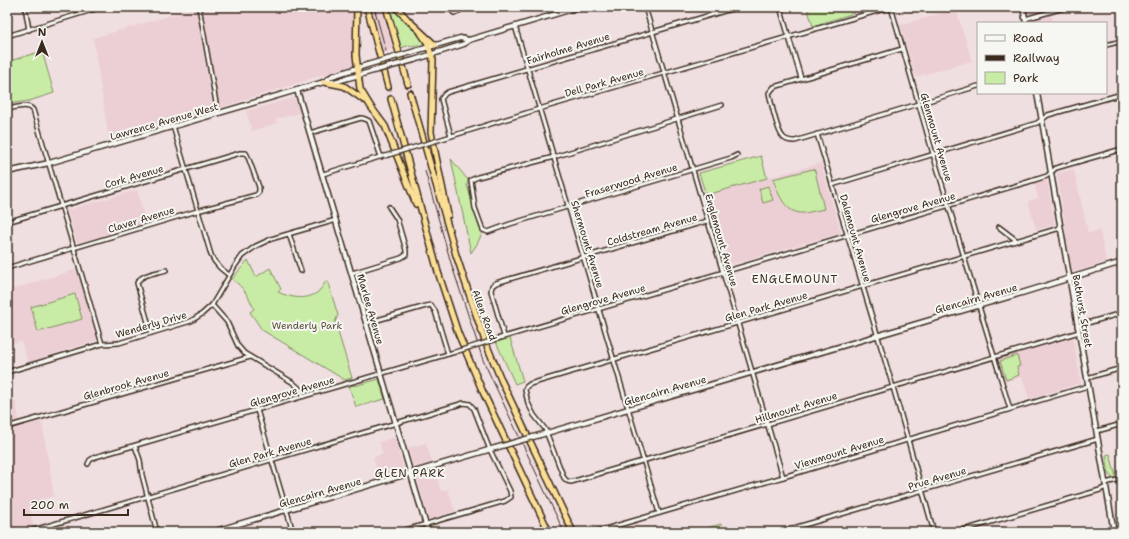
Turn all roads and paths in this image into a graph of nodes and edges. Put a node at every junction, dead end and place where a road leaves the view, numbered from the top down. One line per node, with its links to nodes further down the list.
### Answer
1 (25, 7): 20 (street)
2 (102, 7): 17 (street)
3 (199, 7): 51 (street)
4 (357, 7): 32 (highway)
5 (367, 7): 40 (highway)
6 (386, 7): 38 (highway)
7 (396, 7): 22 (highway)
8 (449, 7): 9 (street)
9 (463, 7)
10 (579, 7): 19 (street, Lawrence Avenue West)
11 (645, 7): 21 (street, Englemount Avenue)
12 (738, 7): 21 (street, Fairholme Avenue)
13 (780, 7): 24 (street)
14 (891, 7): 24 (street, Dell Park Avenue); 30 (street, Glenmount Avenue)
15 (1023, 7): 18 (street)
16 (1067, 7): 18 (street)
17 (95, 8): 20 (street)
18 (1026, 21)
19 (515, 26): 25 (street, Lawrence Avenue West); 33 (street, Shermount Avenue)
20 (28, 30): 23 (street)
21 (651, 32): 33 (street, Fairholme Avenue); 34 (street, Englemount Avenue)
22 (421, 33): 27 (highway); 29 (highway)
23 (7, 36)
24 (788, 37): 34 (street, Dell Park Avenue); 36 (street)
25 (469, 40): 27 (street, Lawrence Avenue West); 31 (street, Lawrence Avenue West)
26 (1122, 41): 28 (street)
27 (435, 45): 29 (street, Lawrence Avenue West)
28 (1107, 45)
29 (428, 47): 31 (highway); 32 (street, Lawrence Avenue West, bridge)
30 (902, 48): 36 (street); 46 (street, Glenmount Avenue)
31 (431, 55): 35 (street, Lawrence Avenue West, bridge); 86 (highway)
32 (358, 68): 35 (highway); 37 (street, Lawrence Avenue West)
33 (527, 69): 50 (street, Shermount Avenue); 57 (street, Fairholme Avenue)
34 (665, 73): 50 (street, Dell Park Avenue); 52 (street, Englemount Avenue)
35 (359, 76): 37 (street, Lawrence Avenue West); 48 (highway)
36 (800, 78): 56 (street)
37 (324, 82): 41 (street, Lawrence Avenue West); 48 (highway)
38 (408, 84)
39 (977, 86): 46 (street)
40 (388, 87)
41 (297, 90): 51 (street, Lawrence Avenue West); 55 (street, Marlee Avenue)
42 (410, 93): 86 (highway, Allen Road)
43 (1037, 94): 53 (street, Bathurst Street)
44 (1122, 94): 53 (street)
45 (391, 99): 79 (highway)
46 (919, 104): 56 (street); 59 (street, Glenmount Avenue)
47 (722, 105): 52 (street)
48 (371, 107): 79 (highway)
49 (7, 109): 63 (street)
50 (539, 109): 57 (street, Dell Park Avenue); 62 (street, Shermount Avenue)
51 (218, 114): 54 (street, Lawrence Avenue West)
52 (678, 119): 62 (street); 64 (street, Englemount Avenue)
53 (1042, 120): 59 (street); 68 (street, Bathurst Street)
54 (173, 126): 63 (street, Lawrence Avenue West); 65 (street)
55 (310, 133): 61 (street); 69 (street, Marlee Avenue)
56 (817, 134): 70 (street, Dalemount Avenue)
57 (450, 136): 61 (street, Dell Park Avenue, bridge)
58 (1122, 149): 68 (street, Glengrove Avenue)
59 (933, 154): 70 (street); 71 (street, Glenmount Avenue)
60 (737, 155): 64 (street, Fraserwood Avenue)
61 (381, 157): 69 (street, Dell Park Avenue)
62 (554, 157): 73 (street, Shermount Avenue); 73 (street, Fraserwood Avenue)
63 (49, 163): 67 (street, Lawrence Avenue West); 72 (street)
64 (693, 169): 73 (street, Fraserwood Avenue); 77 (street, Englemount Avenue)
65 (186, 170): 66 (street, Cork Avenue); 72 (street, Cork Avenue); 75 (street)
66 (254, 171): 75 (street, Claver Avenue)
67 (7, 172)
68 (1050, 172): 71 (street, Glengrove Avenue); 81 (street, Bathurst Street)
69 (323, 174): 76 (street, Marlee Avenue)
70 (832, 185): 83 (street, Dalemount Avenue)
71 (948, 205): 83 (street, Glengrove Avenue); 87 (street, Glenmount Avenue)
72 (61, 206): 78 (street, Cork Avenue); 85 (street)
73 (569, 206): 88 (street, Shermount Avenue)
74 (389, 207): 94 (street)
75 (197, 211): 85 (street, Claver Avenue); 95 (street)
76 (336, 220): 82 (street, Wenderly Drive); 94 (street, Marlee Avenue)
77 (708, 221): 88 (street, Coldstream Avenue); 93 (street, Englemount Avenue)
78 (7, 222)
79 (425, 225): 153 (highway)
80 (999, 227): 84 (street)
81 (1060, 228): 84 (street, Glen Park Avenue); 96 (street, Bathurst Street)
82 (289, 234): 92 (street); 95 (street, Wenderly Drive)
83 (847, 235): 93 (street, Glengrove Avenue); 97 (street, Dalemount Avenue)
84 (1016, 240): 87 (street, Glen Park Avenue)
85 (73, 248): 90 (street, Claver Avenue); 109 (street)
86 (456, 255): 154 (highway, Allen Road)
87 (964, 256): 97 (street, Glen Park Avenue); 99 (street, Glenmount Avenue)
88 (584, 257): 100 (street, Shermount Avenue); 107 (street, Coldstream Avenue)
89 (1122, 262): 96 (street, Glencairn Avenue)
90 (7, 268)
91 (166, 270): 106 (street)
92 (301, 271)
93 (723, 272): 100 (street, Glengrove Avenue); 102 (street, Englemount Avenue)
94 (352, 273): 103 (street, Marlee Avenue)
95 (229, 275): 98 (street, Wenderly Drive)
96 (1069, 279): 99 (street, Glencairn Avenue); 104 (street, Bathurst Street)
97 (862, 286): 102 (street, Glen Park Avenue); 108 (street, Dalemount Avenue)
98 (212, 304): 106 (street, Wenderly Drive); 111 (street)
99 (979, 306): 108 (street, Glencairn Avenue); 112 (street, Glenmount Avenue)
100 (599, 309): 107 (street, Glengrove Avenue); 113 (street, Shermount Avenue)
101 (1122, 313): 104 (street)
102 (738, 322): 113 (street, Glen Park Avenue); 116 (street, Englemount Avenue)
103 (367, 323): 110 (street); 117 (street, Marlee Avenue)
104 (1078, 326): 105 (street, Bathurst Street)
105 (1079, 332): 112 (street, Hillmount Avenue); 118 (street, Bathurst Street)
106 (151, 334): 109 (street, Wenderly Drive)
107 (504, 336): 110 (street, Glengrove Avenue, bridge)
108 (877, 336): 116 (street, Glencairn Avenue); 120 (street, Dalemount Avenue)
109 (102, 344): 115 (street, Wenderly Drive)
110 (448, 354): 117 (street, Glengrove Avenue)
111 (250, 357): 121 (street); 128 (street, Glenbrook Avenue)
112 (994, 357): 120 (street, Hillmount Avenue); 124 (street, Glenmount Avenue)
113 (614, 359): 122 (street, Shermount Avenue); 130 (street, Glen Park Avenue)
114 (1122, 368): 118 (street)
115 (7, 372)
116 (752, 372): 122 (street, Glencairn Avenue); 126 (street, Englemount Avenue)
117 (382, 373): 121 (street, Glengrove Avenue); 125 (street, Marlee Avenue)
118 (1087, 378): 119 (street, Bathurst Street)
119 (1088, 386): 124 (street, Viewmount Avenue); 129 (street, Bathurst Street)
120 (893, 387): 126 (street, Hillmount Avenue); 132 (street, Dalemount Avenue)
121 (304, 396): 123 (street, Glengrove Avenue)
122 (629, 409): 130 (street, Glencairn Avenue); 136 (street, Shermount Avenue)
123 (257, 410): 133 (street, Glengrove Avenue); 135 (street)
124 (1010, 410): 132 (street, Viewmount Avenue)
125 (396, 424): 134 (street, Glen Park Avenue); 135 (street, Glen Park Avenue); 138 (street, Marlee Avenue)
126 (768, 424): 136 (street, Hillmount Avenue); 139 (street, Englemount Avenue)
127 (1122, 424): 129 (street)
128 (7, 427)
129 (1096, 431): 131 (street, Bathurst Street)
130 (546, 433): 134 (street, Glencairn Avenue, bridge); 136 (street, Hillmount Avenue)
131 (1098, 439): 141 (street, Bathurst Street); 142 (street, Prue Avenue)
132 (908, 440): 139 (street, Viewmount Avenue); 142 (street, Dalemount Avenue)
133 (135, 446): 137 (street, Glengrove Avenue); 143 (street)
134 (490, 450): 138 (street, Glencairn Avenue); 146 (street)
135 (272, 460): 143 (street, Glen Park Avenue); 144 (street)
136 (644, 461): 145 (street, Shermount Avenue)
137 (88, 464)
138 (410, 473): 144 (street, Glencairn Avenue); 146 (street, Marlee Avenue)
139 (783, 477): 145 (street, Viewmount Avenue)
140 (1122, 478): 141 (street)
141 (1105, 485): 158 (street); 159 (street, Bathurst Street)
142 (922, 490): 156 (street, Prue Avenue); 157 (street, Dalemount Avenue)
143 (148, 497): 147 (street, Glen Park Avenue); 148 (street)
144 (286, 510): 149 (street, Glencairn Avenue); 150 (street)
145 (659, 513): 155 (street, Viewmount Avenue)
146 (426, 524): 151 (street); 152 (street, Marlee Avenue)
147 (27, 532)
148 (157, 532)
149 (212, 532)
150 (293, 532)
151 (398, 532)
152 (428, 532)
153 (550, 532)
154 (573, 532)
155 (595, 532)
156 (780, 532)
157 (934, 532)
158 (957, 532)
159 (1114, 532)

